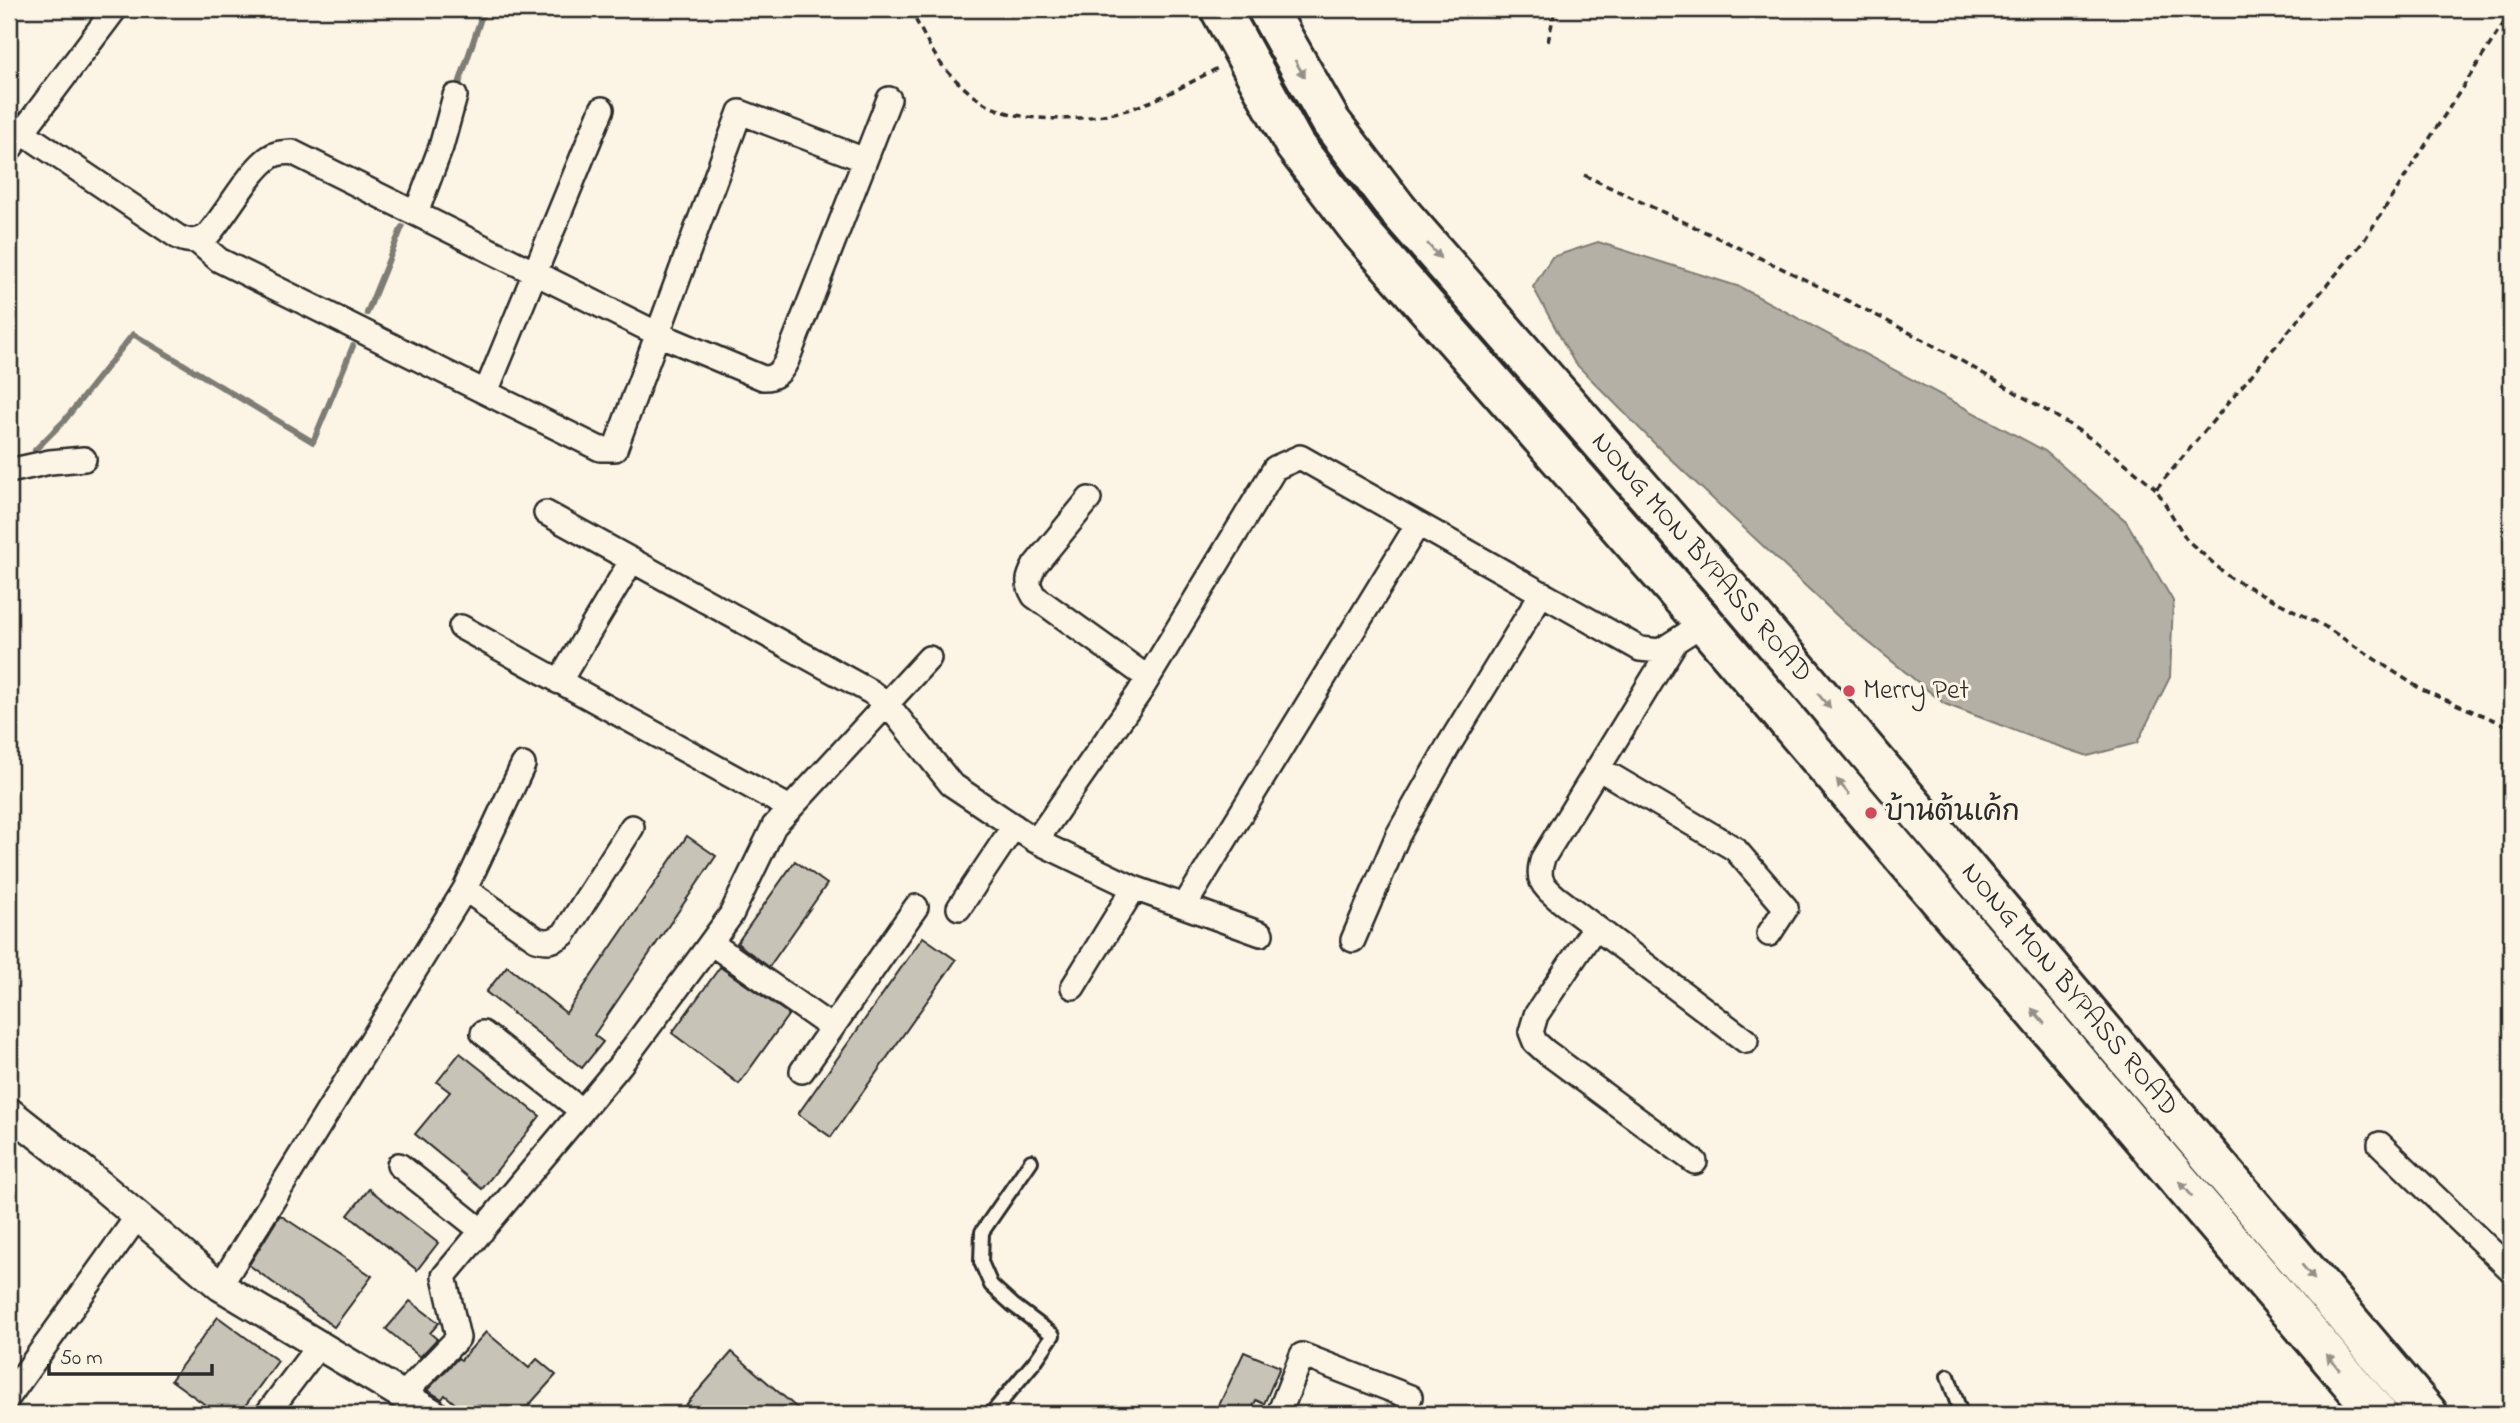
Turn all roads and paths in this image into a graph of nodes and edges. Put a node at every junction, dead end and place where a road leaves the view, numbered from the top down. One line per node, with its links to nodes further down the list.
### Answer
1 (115, 9): 12 (street)
2 (909, 9): 8 (path)
3 (1220, 9): 8 (highway, NONG MON BYPASS ROAD)
4 (1267, 9): 77 (highway, NONG MON BYPASS ROAD, one-way to 77)
5 (1555, 9): 7 (path)
6 (2511, 12): 22 (path)
7 (1548, 42)
8 (1244, 55): 29 (highway, NONG MON BYPASS ROAD)
9 (455, 96): 15 (street)
10 (889, 99): 13 (street)
11 (602, 109): 17 (street)
12 (13, 135): 16 (street)
13 (866, 160): 18 (street); 18 (street)
14 (1584, 175): 22 (path)
15 (416, 213): 16 (street); 17 (street)
16 (197, 241): 19 (street)
17 (535, 272): 18 (street); 19 (street)
18 (658, 334): 19 (street)
19 (486, 392)
20 (83, 459): 21 (street)
21 (9, 471)
22 (2156, 489): 34 (path)
23 (1089, 499): 31 (street)
24 (546, 513): 26 (street)
25 (1418, 524): 27 (street); 31 (street); 43 (street)
26 (632, 560): 32 (street); 33 (street)
27 (1542, 593): 29 (street); 49 (street)
28 (461, 627): 32 (street)
29 (1690, 632): 36 (street); 76 (highway, NONG MON BYPASS ROAD, one-way to 29)
30 (929, 658): 33 (street)
31 (1148, 678): 40 (street)
32 (559, 682): 37 (street)
33 (888, 705): 37 (street); 39 (street)
34 (2511, 727)
35 (523, 765): 42 (street)
36 (1598, 768): 46 (street); 48 (street)
37 (790, 808): 50 (street)
38 (632, 827): 42 (street)
39 (1014, 827): 40 (street); 45 (street)
40 (1036, 841): 41 (street)
41 (1134, 888): 43 (street); 51 (street)
42 (465, 889): 65 (street)
43 (1185, 905): 47 (street)
44 (916, 907): 52 (street)
45 (959, 908)
46 (1595, 927): 54 (street); 60 (street)
47 (1261, 934)
48 (1769, 934)
49 (1353, 940)
50 (711, 943): 52 (street); 56 (street)
51 (1073, 987)
52 (831, 1027): 55 (street)
53 (483, 1033): 56 (street)
54 (1746, 1041)
55 (802, 1071)
56 (582, 1111): 63 (street)
57 (9, 1112): 62 (street)
58 (2380, 1144): 64 (street)
59 (1031, 1161): 73 (lane)
60 (1695, 1162)
61 (399, 1165): 63 (street)
62 (137, 1216): 65 (street); 69 (street)
63 (482, 1231): 68 (street)
64 (2511, 1270)
65 (220, 1286): 66 (street)
66 (319, 1345): 68 (street); 71 (street)
67 (1948, 1376): 75 (lane)
68 (403, 1395): 72 (street)
69 (9, 1396)
70 (1410, 1397): 74 (street)
71 (267, 1414)
72 (434, 1414)
73 (991, 1414)
74 (1279, 1414)
75 (1961, 1414)
76 (2378, 1414)
77 (2428, 1414)

